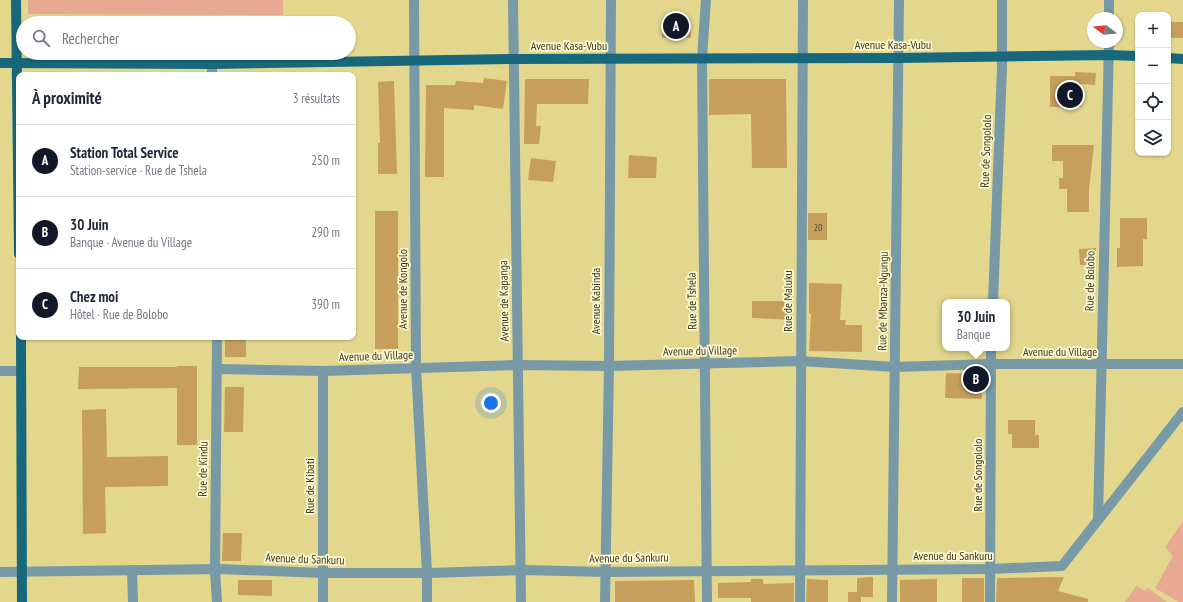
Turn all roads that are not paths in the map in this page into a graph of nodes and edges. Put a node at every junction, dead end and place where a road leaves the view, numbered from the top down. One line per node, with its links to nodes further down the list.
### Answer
1 (16, 0): 24 (main road)
2 (414, 0): 22 (street, Avenue de Kongolo)
3 (513, 0): 19 (street, Avenue de Kapanga)
4 (611, 0): 20 (street, Avenue Kabinda)
5 (706, 0): 15 (street, Rue de Tshela)
6 (803, 0): 16 (street, Rue de Maluku)
7 (899, 0): 17 (street, Rue de Mbanza-Ngungu)
8 (1002, 0): 14 (street, Rue de Songololo)
9 (1109, 0): 10 (street)
10 (1109, 12)
11 (1109, 48): 12 (street, Rue de Bolobo)
12 (1109, 55): 13 (main road, Avenue Kasa-Vubu); 14 (main road, Avenue Kasa-Vubu); 37 (street, Rue de Bolobo)
13 (1135, 56)
14 (1002, 57): 17 (main road, Avenue Kasa-Vubu); 28 (street, Rue de Songololo)
15 (702, 58): 16 (main road, Avenue Kasa-Vubu); 20 (main road, Avenue Kasa-Vubu); 33 (street, Rue de Tshela)
16 (802, 58): 17 (main road, Avenue Kasa-Vubu); 32 (street, Rue de Maluku)
17 (899, 58): 40 (street, Rue de Mbanza-Ngungu)
18 (1171, 58): 21 (main road)
19 (514, 59): 20 (main road, Avenue Kasa-Vubu); 22 (main road, Avenue Kasa-Vubu); 36 (street, Avenue de Kapanga)
20 (610, 59): 38 (street, Avenue Kabinda)
21 (1183, 59)
22 (414, 61): 25 (main road, Avenue Kasa-Vubu); 39 (street, Avenue de Kongolo)
23 (0, 63): 24 (main road, Avenue Kasa-Vubu)
24 (15, 63): 25 (main road, Avenue Kasa-Vubu); 27 (main road)
25 (212, 64): 26 (street)
26 (212, 72)
27 (16, 111)
28 (993, 299)
29 (21, 340): 43 (main road)
30 (217, 340): 41 (street, Rue de Kindu)
31 (991, 351): 34 (street, Rue de Songololo)
32 (800, 361): 33 (street, Avenue du Village); 40 (street, Avenue du Village); 53 (street, Rue de Maluku)
33 (706, 364): 38 (street, Avenue du Village); 52 (street, Rue de Tshela)
34 (991, 364): 37 (street, Avenue du Village); 40 (street, Avenue du Village); 49 (street, Rue de Songololo)
35 (1183, 364): 37 (street, Avenue du Village)
36 (517, 365): 38 (street, Avenue du Village); 39 (street, Avenue du Village); 51 (street, Avenue de Kapanga)
37 (1101, 365): 46 (street, Rue de Bolobo)
38 (609, 366): 56 (street, Avenue Kabinda)
39 (416, 367): 44 (street, Avenue du Village); 58 (street, Avenue de Kongolo)
40 (895, 367): 48 (street, Rue de Mbanza-Ngungu)
41 (218, 369): 44 (street, Avenue du Village); 47 (street, Rue de Kindu)
42 (0, 371): 43 (street)
43 (21, 371): 54 (main road)
44 (324, 371): 57 (street, Rue de Kibati)
45 (1183, 412): 46 (street, Avenue du Sankuru)
46 (1098, 520): 49 (street, Avenue du Sankuru)
47 (215, 569): 50 (street, Avenue du Sankuru); 57 (street, Avenue du Sankuru); 61 (street, Rue de Kindu)
48 (892, 569): 49 (street, Avenue du Sankuru); 53 (street, Avenue du Sankuru); 68 (street, Rue de Mbanza-Ngungu)
49 (991, 569): 69 (street, Rue de Songololo)
50 (132, 570): 54 (street, Avenue du Sankuru); 60 (street)
51 (522, 570): 56 (street, Avenue du Sankuru); 58 (street, Avenue du Sankuru); 64 (street, Avenue de Kapanga)
52 (706, 570): 53 (street, Avenue du Sankuru); 56 (street, Avenue du Sankuru); 66 (street, Rue de Tshela)
53 (800, 570): 67 (street, Rue de Maluku)
54 (22, 571): 55 (street, Avenue du Sankuru); 59 (main road)
55 (0, 572)
56 (606, 572): 65 (street, Avenue Kabinda)
57 (323, 573): 58 (street, Avenue du Sankuru); 62 (street, Rue de Kibati)
58 (427, 573): 63 (street, Avenue de Kongolo)
59 (22, 602)
60 (133, 602)
61 (217, 602)
62 (323, 602)
63 (427, 602)
64 (521, 602)
65 (605, 602)
66 (707, 602)
67 (800, 602)
68 (892, 602)
69 (990, 602)

